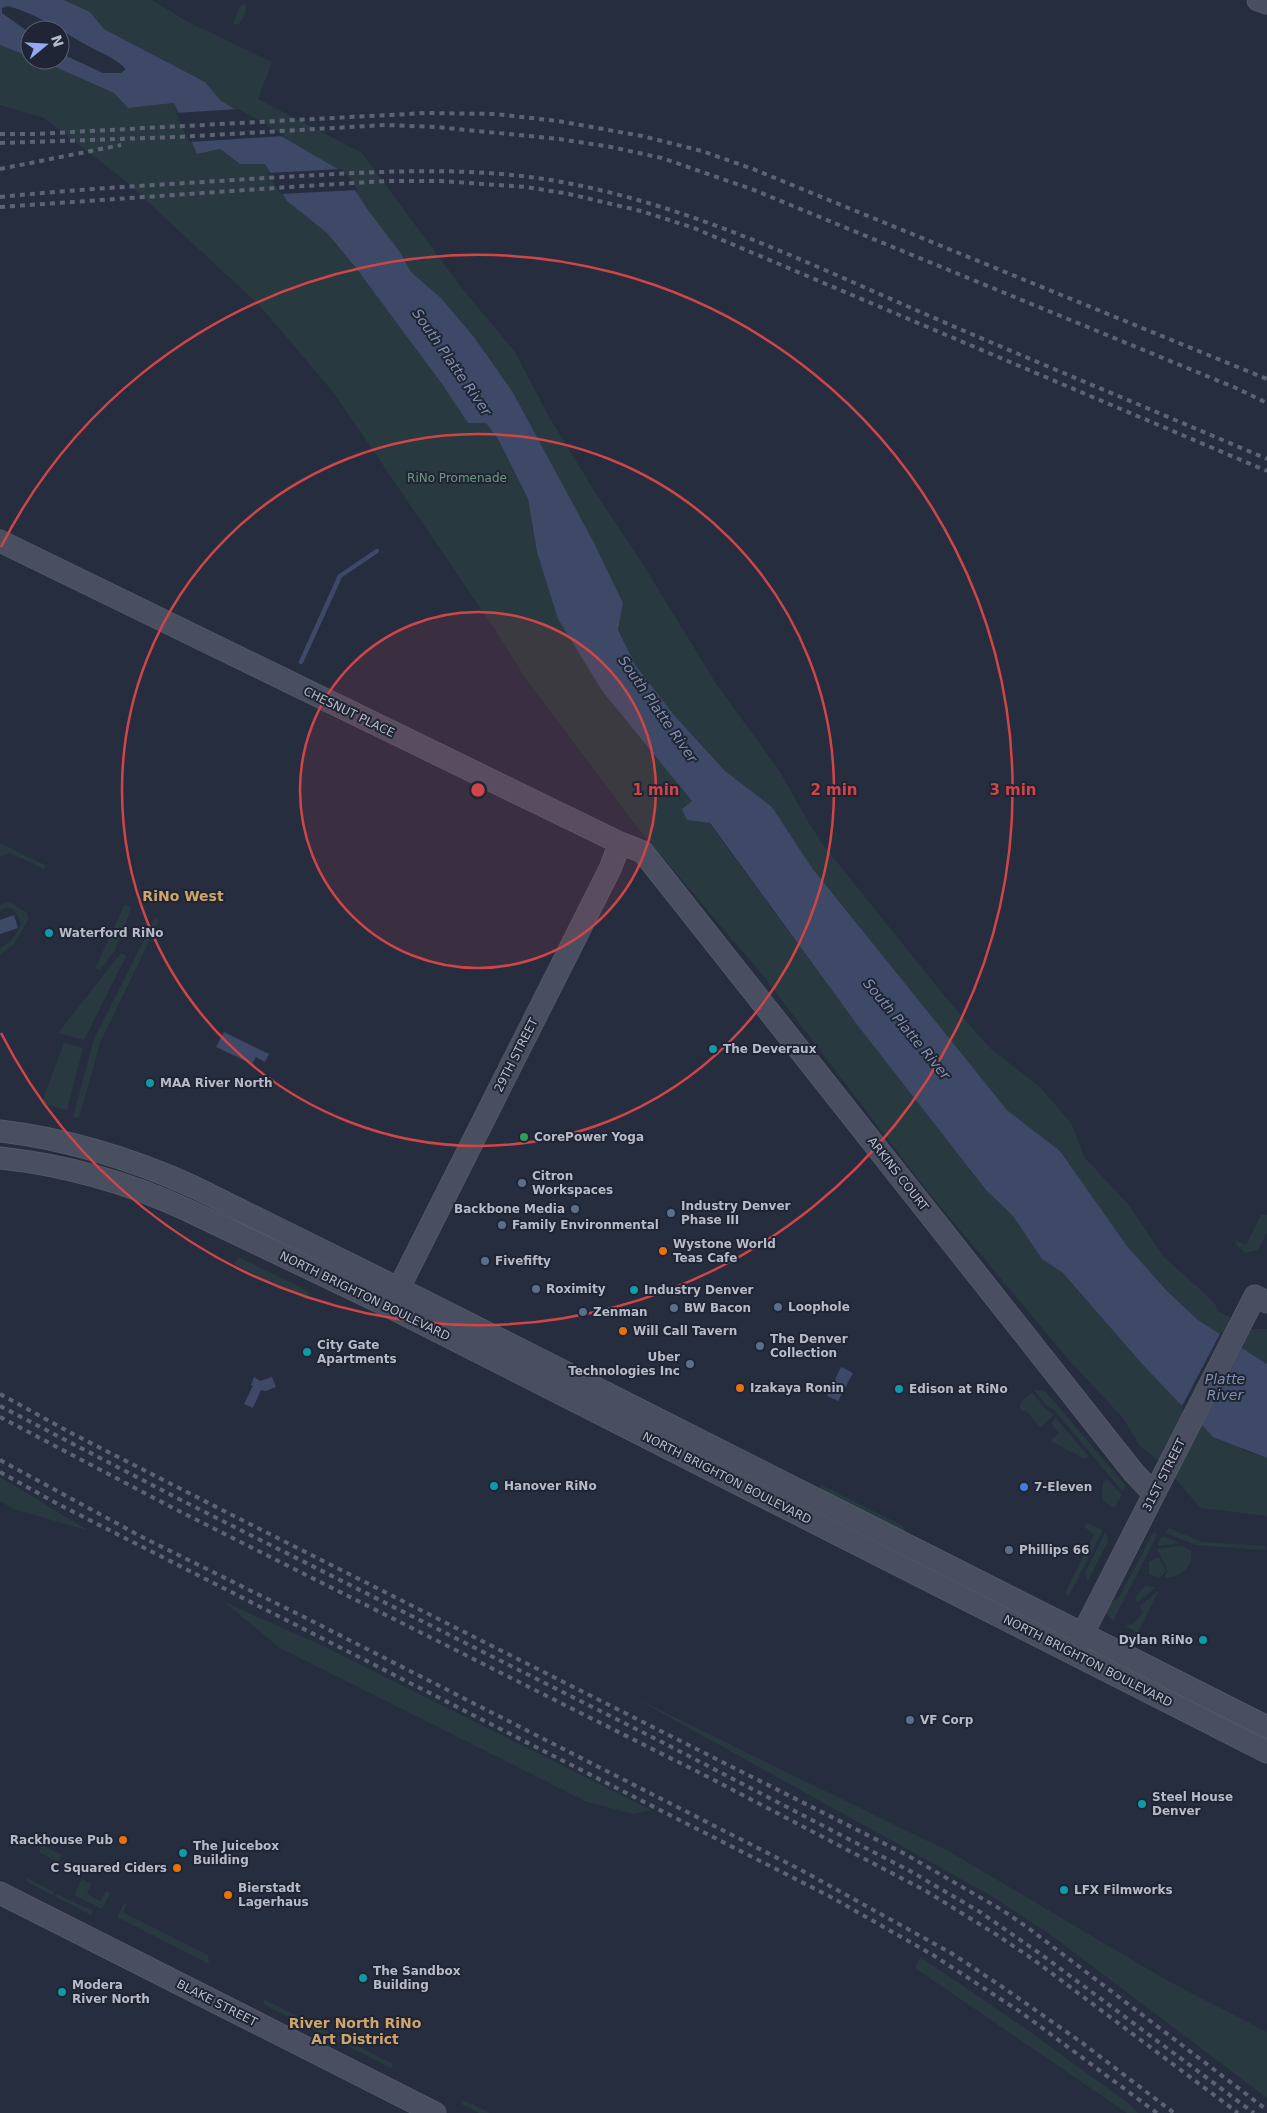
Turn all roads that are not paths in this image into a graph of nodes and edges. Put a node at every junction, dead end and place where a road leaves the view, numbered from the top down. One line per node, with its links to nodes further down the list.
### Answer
1 (1258, 0): 2 (street)
2 (1267, 2)
3 (0, 541): 4 (street, CHESNUT PLACE)
4 (620, 843): 7 (street, 29TH STREET); 9 (street, ARKINS COURT)
5 (0, 1131): 7 (street, NORTH BRIGHTON BOULEVARD)
6 (0, 1158): 11 (street, NORTH BRIGHTON BOULEVARD)
7 (399, 1288): 10 (street, NORTH BRIGHTON BOULEVARD)
8 (1261, 1299): 9 (street, 31ST STREET)
9 (1154, 1494): 10 (street, 31ST STREET)
10 (1083, 1633): 11 (street, 31ST STREET); 12 (street, NORTH BRIGHTON BOULEVARD)
11 (1072, 1653): 13 (street, NORTH BRIGHTON BOULEVARD)
12 (1267, 1727)
13 (1267, 1752)
14 (0, 1892): 15 (street, BLAKE STREET)
15 (435, 2113)

